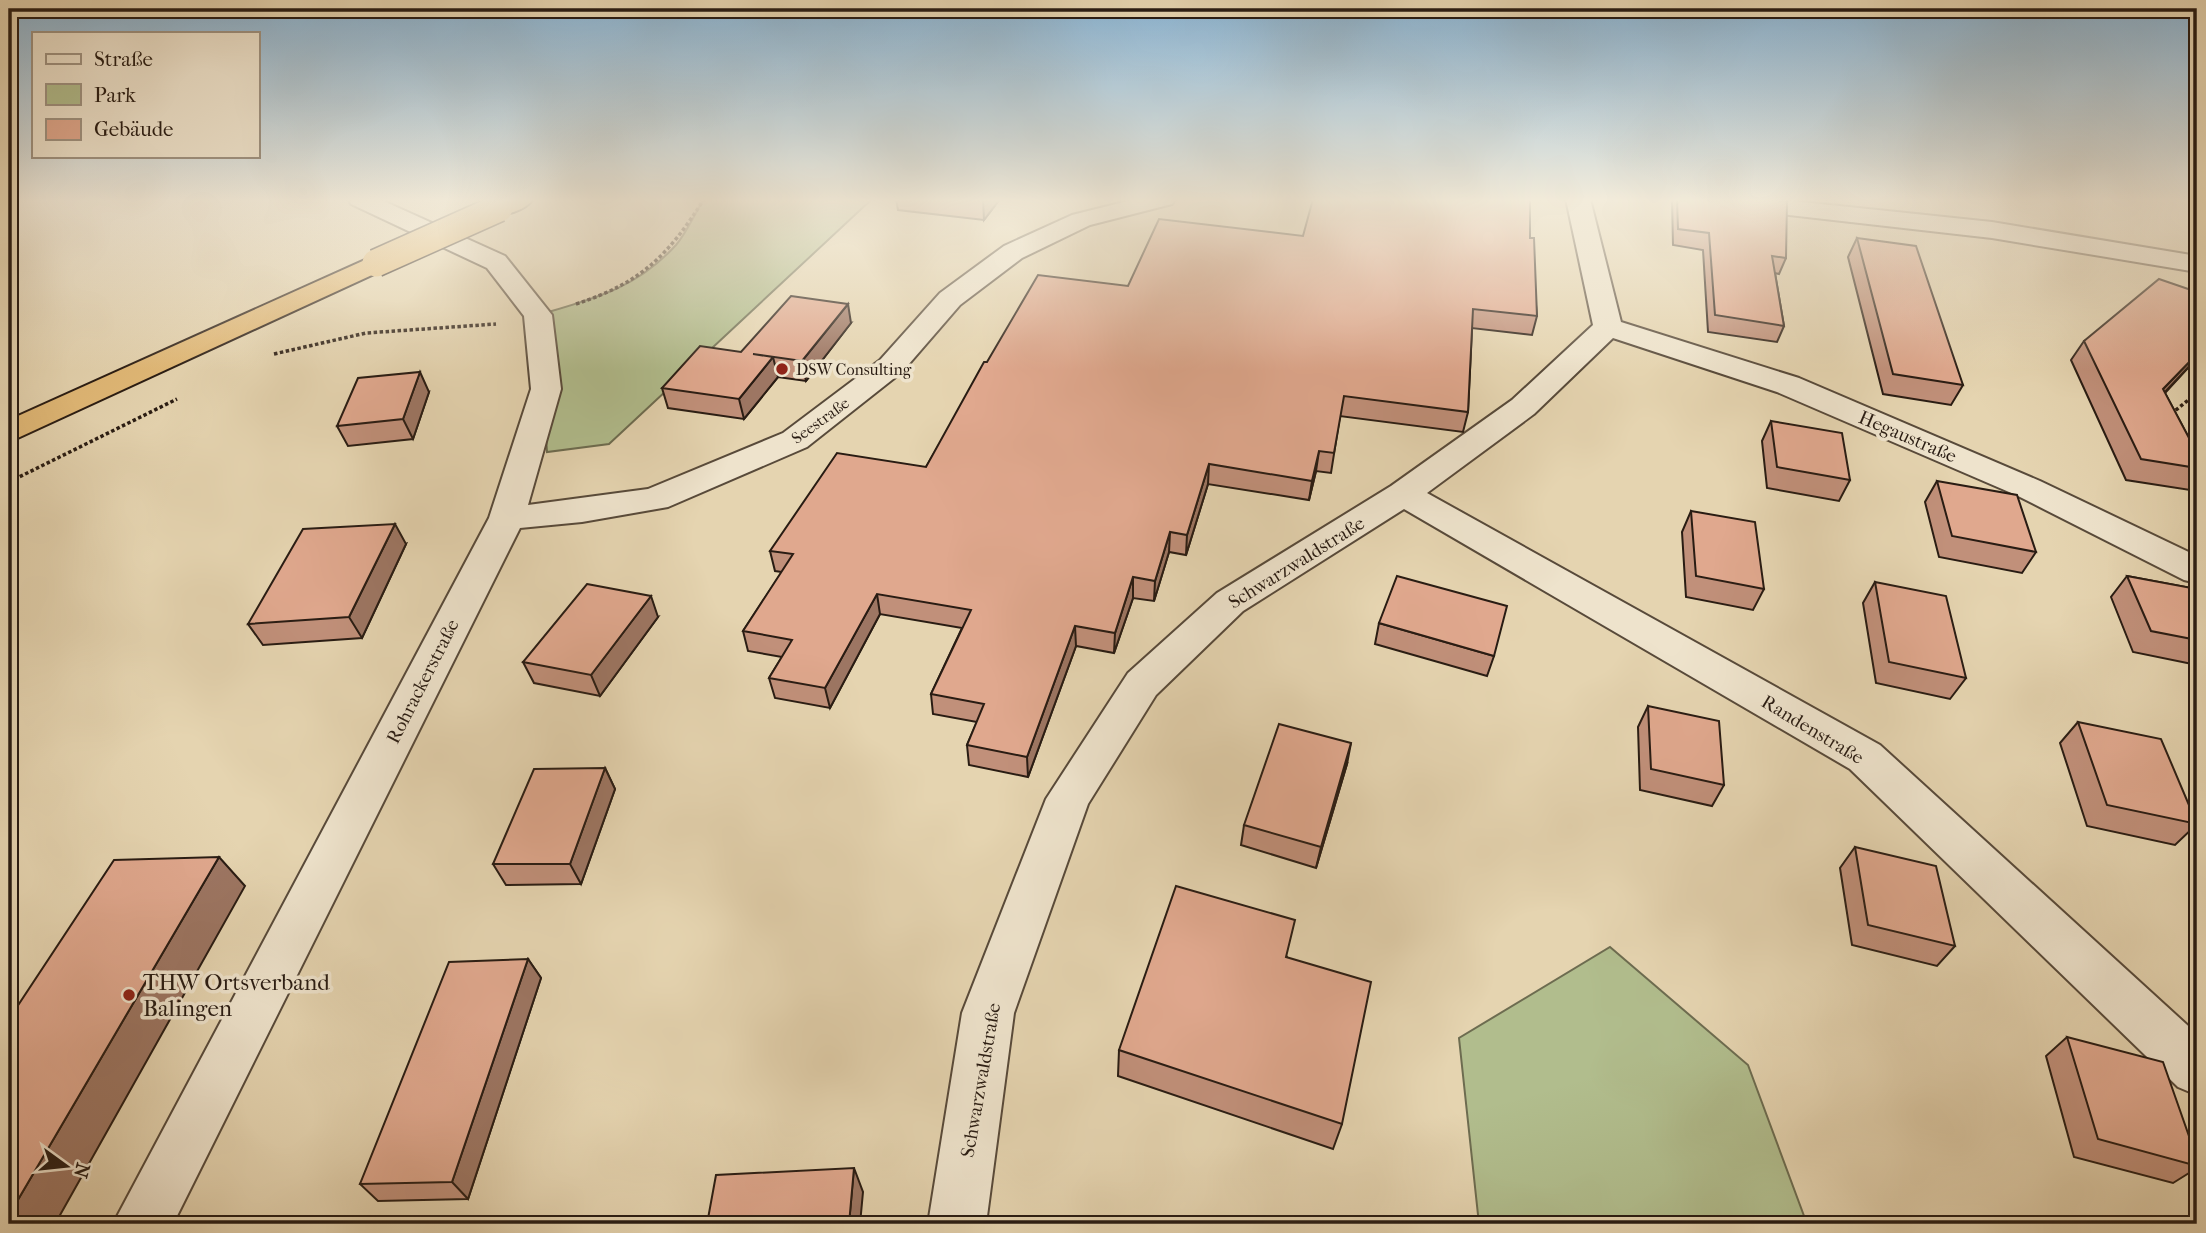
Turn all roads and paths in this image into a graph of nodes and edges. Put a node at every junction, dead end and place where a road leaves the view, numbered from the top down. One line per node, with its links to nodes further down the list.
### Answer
1 (390, 257): 14 (highway, bridge)
2 (484, 257): 8 (street)
3 (664, 257): 8 (path)
4 (1007, 257): 17 (street, Seestraße)
5 (1592, 257): 9 (street)
6 (2152, 257): 7 (street)
7 (2197, 264)
8 (538, 315): 10 (path); 17 (street, Rohrackerstraße)
9 (1608, 327): 16 (street, Schwarzwaldstraße); 18 (street, Hegaustraße)
10 (273, 354)
11 (189, 393): 15 (path)
12 (2197, 393): 13 (path)
13 (2168, 416)
14 (9, 432)
15 (9, 482)
16 (1404, 494): 19 (street, Randenstraße); 21 (street, Schwarzwaldstraße)
17 (507, 518): 20 (street, Rohrackerstraße)
18 (2197, 571)
19 (2197, 1069)
20 (142, 1224)
21 (957, 1224)

